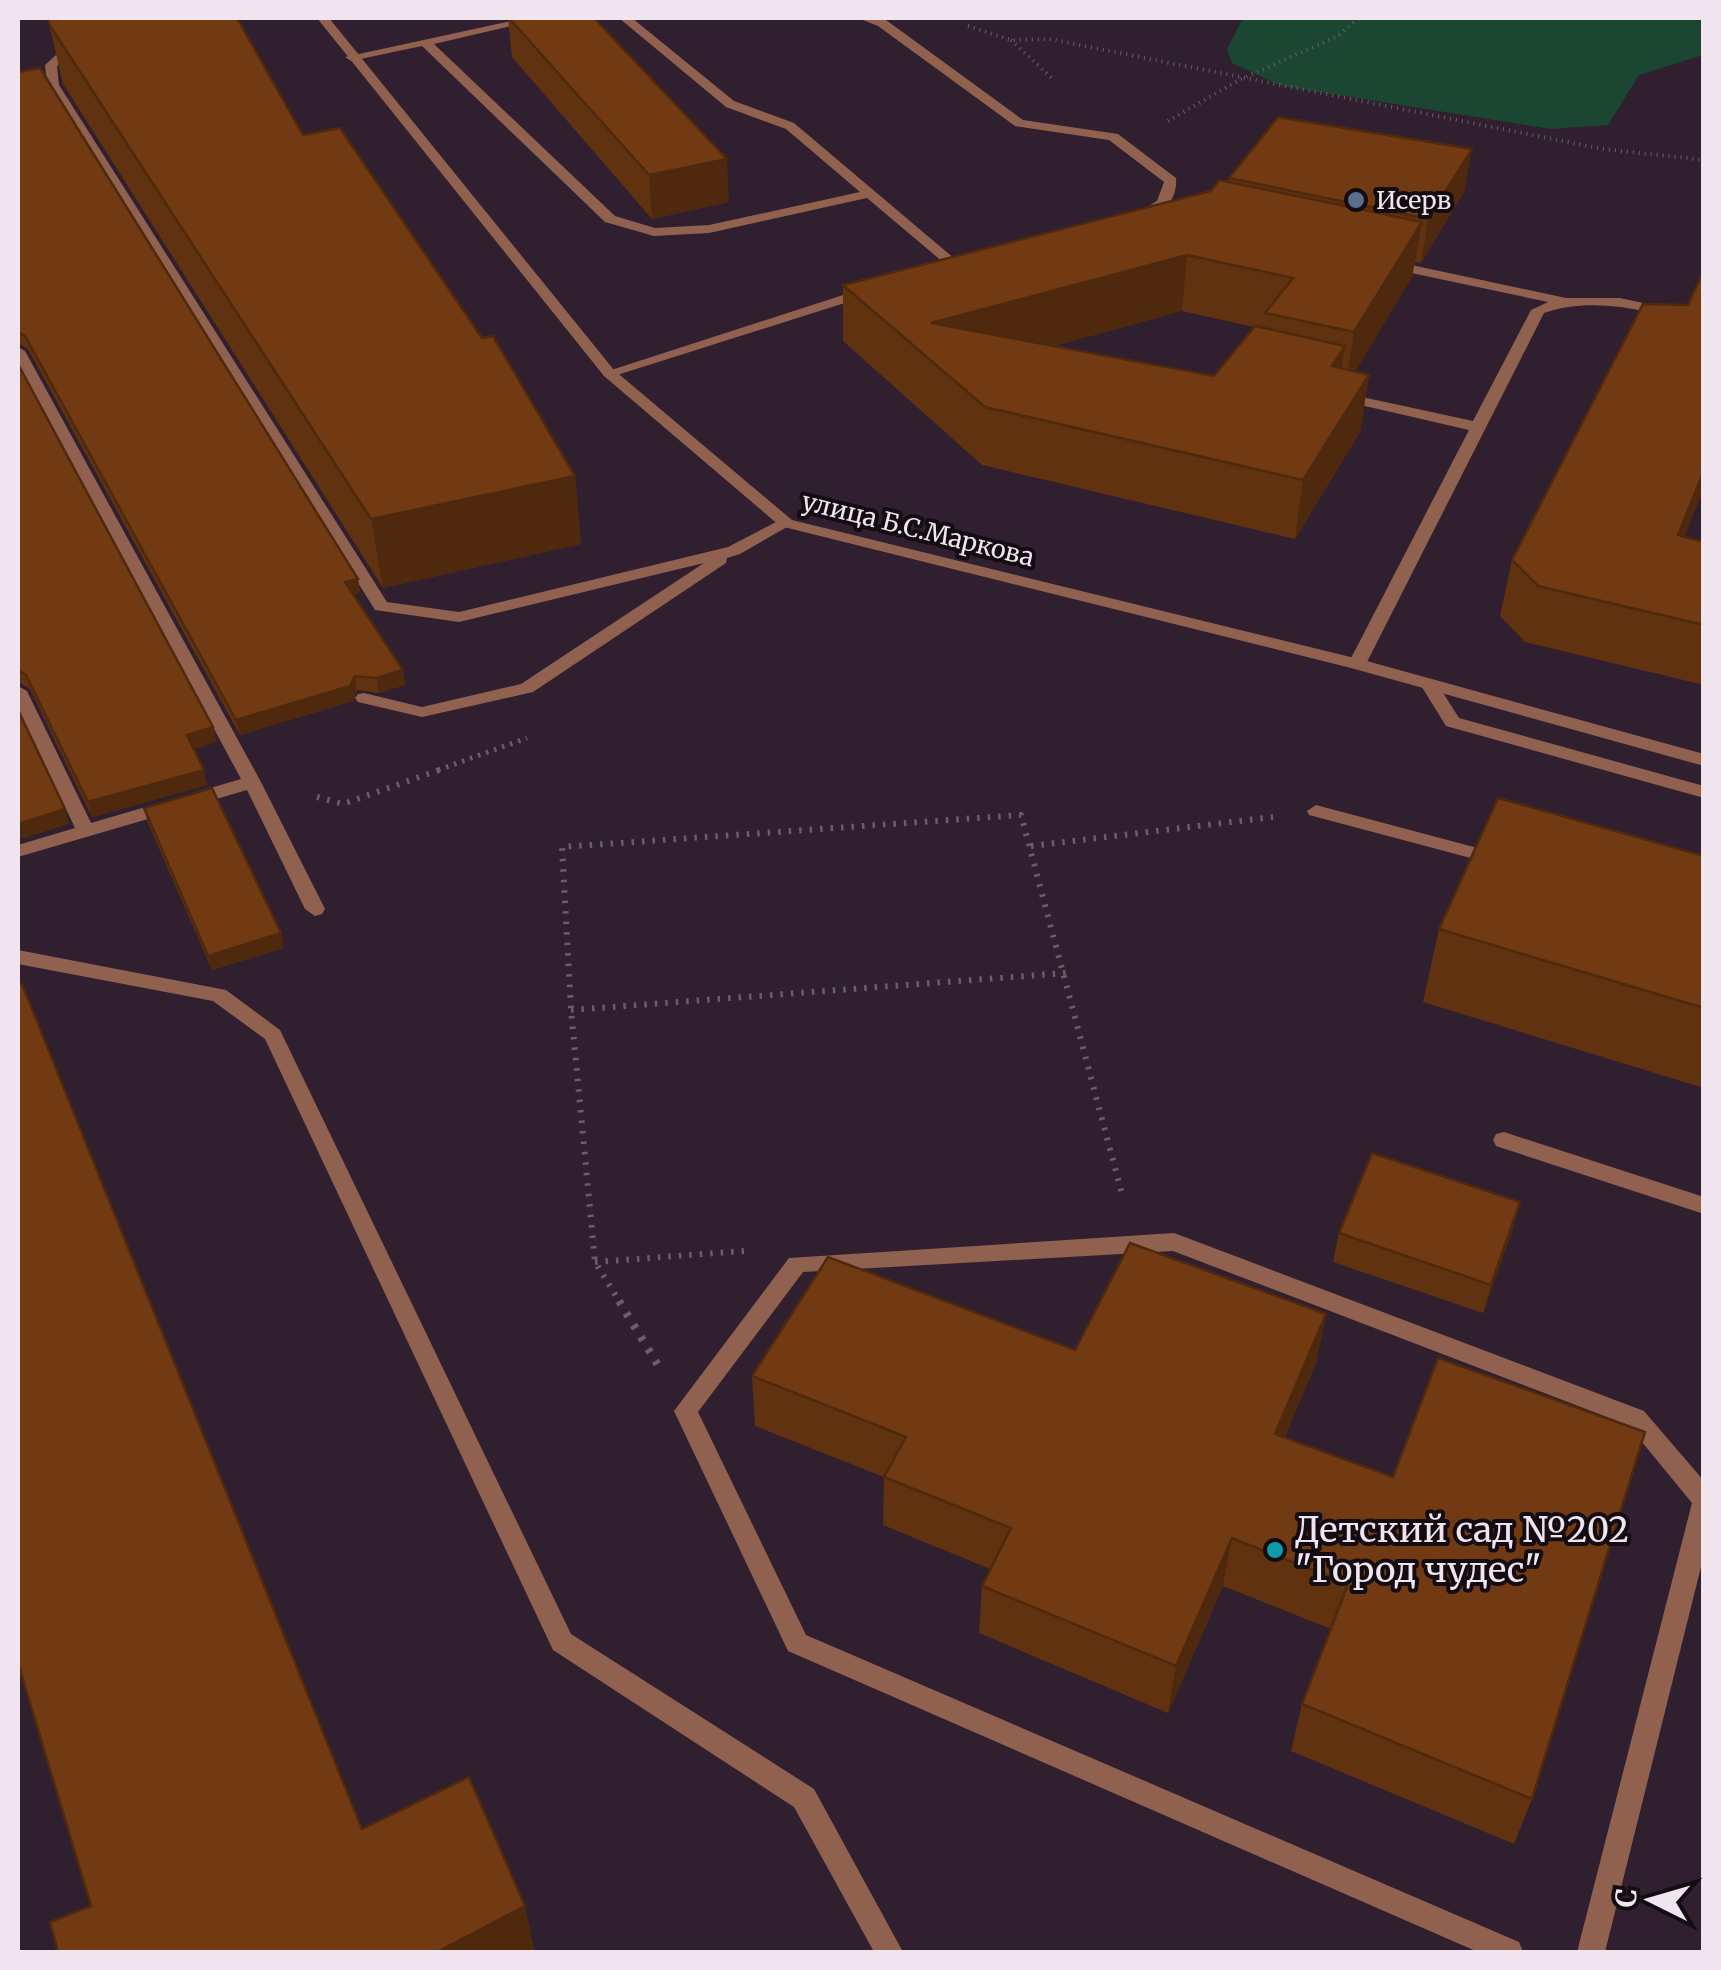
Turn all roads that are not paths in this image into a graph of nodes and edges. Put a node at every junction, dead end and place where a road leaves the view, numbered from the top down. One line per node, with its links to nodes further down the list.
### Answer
1 (322, 18): 7 (street, улица Б.С.Маркова)
2 (540, 18): 6 (street)
3 (625, 18): 8 (street)
4 (864, 18): 9 (street)
5 (94, 30): 24 (street)
6 (424, 41): 7 (street); 8 (street)
7 (350, 57): 20 (street, улица Б.С.Маркова)
8 (870, 193): 14 (street)
9 (1151, 214): 10 (street); 11 (street)
10 (1133, 218)
11 (1171, 218)
12 (1366, 259): 17 (street)
13 (972, 260): 14 (street)
14 (954, 265): 15 (street)
15 (936, 270)
16 (881, 286): 20 (street)
17 (1560, 300): 18 (street); 22 (street)
18 (1704, 320)
19 (18, 351): 30 (street)
20 (609, 373): 23 (street, улица Б.С.Маркова)
21 (1328, 393): 22 (street)
22 (1478, 427): 25 (street)
23 (786, 523): 24 (street); 25 (street, улица Б.С.Маркова)
24 (734, 551): 28 (street)
25 (1356, 664): 26 (street, улица Б.С.Маркова)
26 (1428, 684): 29 (street, улица Б.С.Маркова); 31 (street)
27 (18, 691): 33 (street)
28 (364, 698)
29 (1704, 760)
30 (252, 782): 33 (street); 36 (street)
31 (1704, 792)
32 (1316, 811): 35 (street)
33 (86, 831): 34 (street)
34 (18, 851)
35 (1519, 865)
36 (315, 908)
37 (18, 957): 41 (street)
38 (1504, 1140): 39 (street)
39 (1704, 1206)
40 (1704, 1502): 42 (street); 43 (street)
41 (889, 1952)
42 (1509, 1952)
43 (1591, 1952)

